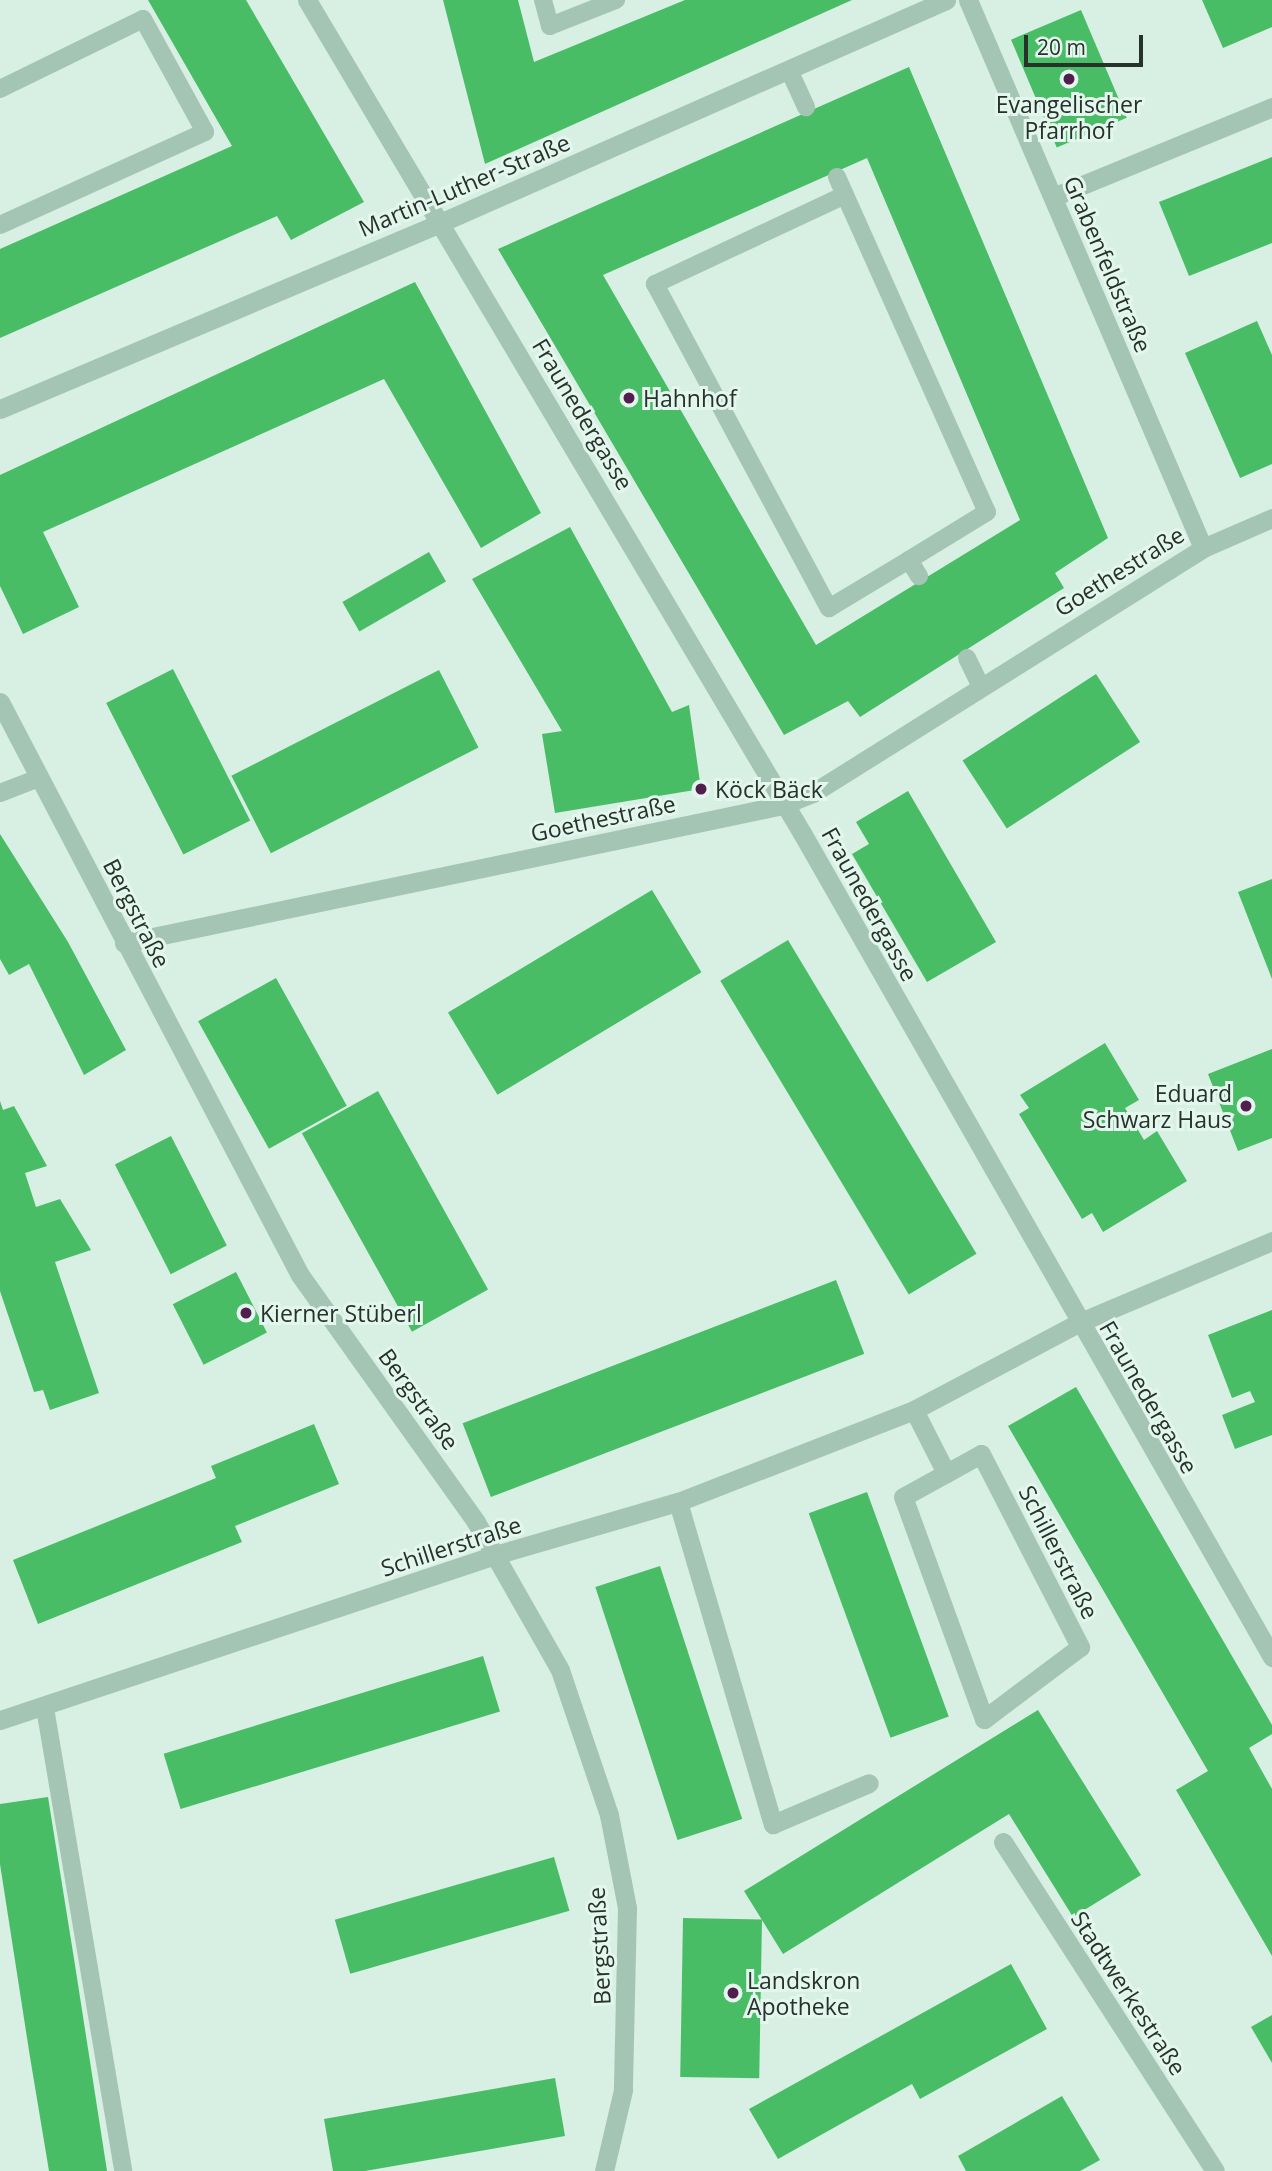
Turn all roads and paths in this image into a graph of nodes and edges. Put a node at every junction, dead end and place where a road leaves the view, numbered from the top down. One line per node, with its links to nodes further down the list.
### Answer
1 (307, 0): 13 (street, Fraunedergasse)
2 (543, 0): 3 (lane)
3 (616, 0)
4 (946, 0): 6 (street, Martin-Luther-Straße)
5 (968, 0): 12 (street, Grabenfeldstraße)
6 (789, 69): 8 (lane); 13 (street, Martin-Luther-Straße)
7 (0, 89): 14 (lane)
8 (806, 107)
9 (1272, 107): 12 (street)
10 (837, 177): 11 (lane)
11 (845, 195): 18 (lane); 18 (lane)
12 (1053, 197): 17 (street, Grabenfeldstraße)
13 (440, 223): 15 (street, Martin-Luther-Straße); 25 (street, Fraunedergasse)
14 (0, 225)
15 (0, 409)
16 (1272, 518): 17 (street, Goethestraße)
17 (1203, 548): 21 (street, Goethestraße)
18 (909, 560): 19 (lane)
19 (919, 576)
20 (967, 658): 21 (lane)
21 (979, 685): 25 (street, Goethestraße)
22 (0, 702): 23 (street, Bergstraße)
23 (39, 778): 24 (lane); 26 (street, Bergstraße)
24 (0, 793)
25 (783, 805): 26 (street, Goethestraße); 28 (street, Fraunedergasse)
26 (124, 943): 32 (street, Bergstraße)
27 (1272, 1241): 28 (street, Schillerstraße)
28 (1078, 1323): 29 (street, Schillerstraße); 33 (street, Fraunedergasse)
29 (914, 1410): 30 (street); 31 (street, Schillerstraße)
30 (946, 1473): 30 (street, Schillerstraße)
31 (678, 1502): 32 (street, Schillerstraße); 36 (street)
32 (495, 1555): 34 (street, Schillerstraße); 39 (street, Bergstraße)
33 (1272, 1657)
34 (45, 1709): 35 (street, Schillerstraße); 38 (lane)
35 (0, 1720)
36 (869, 1783)
37 (1003, 1842): 40 (street, Stadtwerkestraße)
38 (123, 2171)
39 (604, 2171)
40 (1215, 2171)

